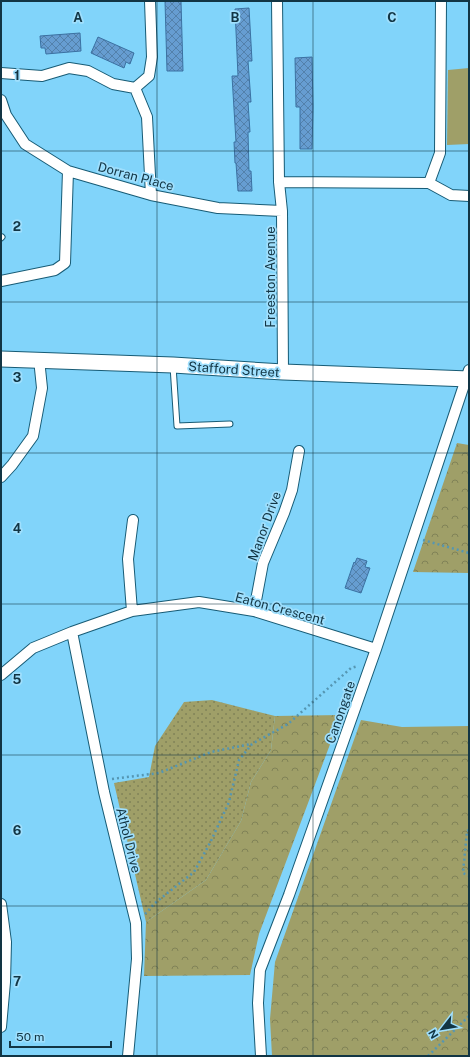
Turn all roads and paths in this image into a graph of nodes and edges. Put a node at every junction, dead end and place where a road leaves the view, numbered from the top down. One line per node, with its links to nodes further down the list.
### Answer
1 (150, 1): 5 (street)
2 (278, 1): 8 (street, Freeston Avenue)
3 (441, 1): 9 (street)
4 (1, 73): 5 (street)
5 (135, 88): 10 (street)
6 (1, 100): 7 (street, Dorran Place)
7 (68, 171): 10 (street, Dorran Place); 13 (street)
8 (279, 182): 9 (street); 12 (street, Freeston Avenue)
9 (429, 183): 11 (street)
10 (151, 195): 12 (street, Dorran Place)
11 (469, 196)
12 (282, 210): 17 (street, Freeston Avenue)
13 (1, 281)
14 (1, 359): 15 (street, Stafford Street)
15 (39, 359): 16 (street, Stafford Street); 21 (street)
16 (173, 365): 17 (street, Stafford Street); 19 (lane)
17 (283, 372): 18 (street, Stafford Street)
18 (468, 376): 23 (street, Canongate)
19 (230, 424)
20 (299, 451): 26 (street, Manor Drive)
21 (1, 477)
22 (133, 520): 25 (street)
23 (413, 537): 24 (path); 28 (street, Canongate)
24 (469, 553)
25 (132, 611): 26 (street, Eaton Crescent); 27 (street, Eaton Crescent)
26 (254, 611): 28 (street, Eaton Crescent)
27 (72, 632): 30 (street, Eaton Crescent); 32 (street, Athol Drive)
28 (376, 649): 29 (street, Canongate)
29 (371, 662): 31 (path); 40 (street, Canongate)
30 (1, 675)
31 (252, 744): 32 (path); 36 (path)
32 (102, 781): 36 (street, Athol Drive)
33 (469, 830): 34 (path)
34 (469, 876)
35 (1, 904): 38 (street)
36 (136, 922): 39 (street, Athol Drive)
37 (469, 1016): 41 (path)
38 (1, 1027)
39 (128, 1056)
40 (261, 1056)
41 (428, 1056)

